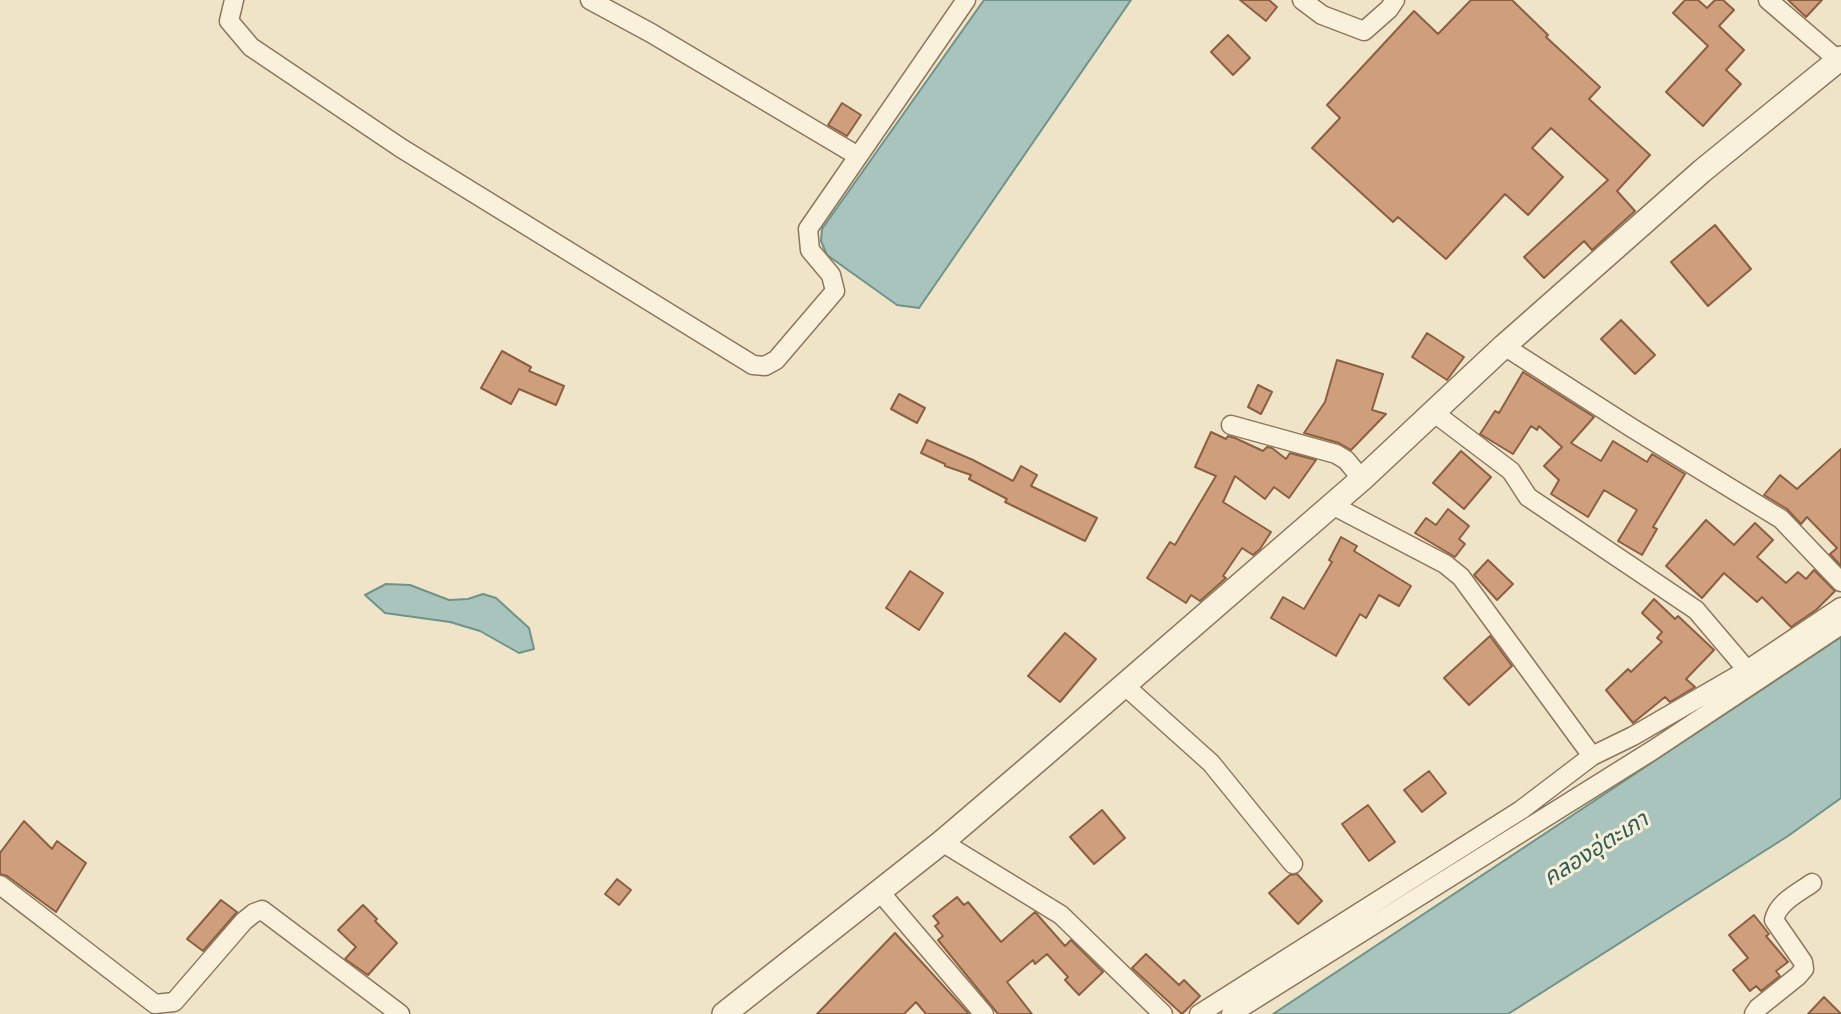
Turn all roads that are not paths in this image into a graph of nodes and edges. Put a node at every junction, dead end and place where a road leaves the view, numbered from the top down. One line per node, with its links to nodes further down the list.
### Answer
1 (234, 0): 8 (street)
2 (590, 0): 8 (street)
3 (966, 0): 8 (street)
4 (1302, 0): 5 (street)
5 (1395, 0)
6 (1768, 0): 7 (street)
7 (1840, 59): 9 (street)
8 (858, 156)
9 (1504, 346): 10 (street); 14 (street)
10 (1433, 412): 12 (street); 17 (street)
11 (1231, 425): 12 (street)
12 (1362, 479): 13 (street)
13 (1332, 505): 18 (street); 19 (street)
14 (1841, 582)
15 (1841, 607): 17 (street)
16 (1841, 625): 30 (street)
17 (1747, 670): 19 (street)
18 (1124, 685): 20 (street); 21 (street)
19 (1592, 756): 29 (street)
20 (942, 842): 24 (street); 28 (street)
21 (1293, 864)
22 (1812, 883): 31 (street)
23 (0, 885): 26 (street)
24 (880, 892): 25 (street); 27 (street)
25 (731, 1012)
26 (400, 1014)
27 (984, 1014)
28 (1163, 1014)
29 (1199, 1014)
30 (1231, 1014)
31 (1754, 1014)

